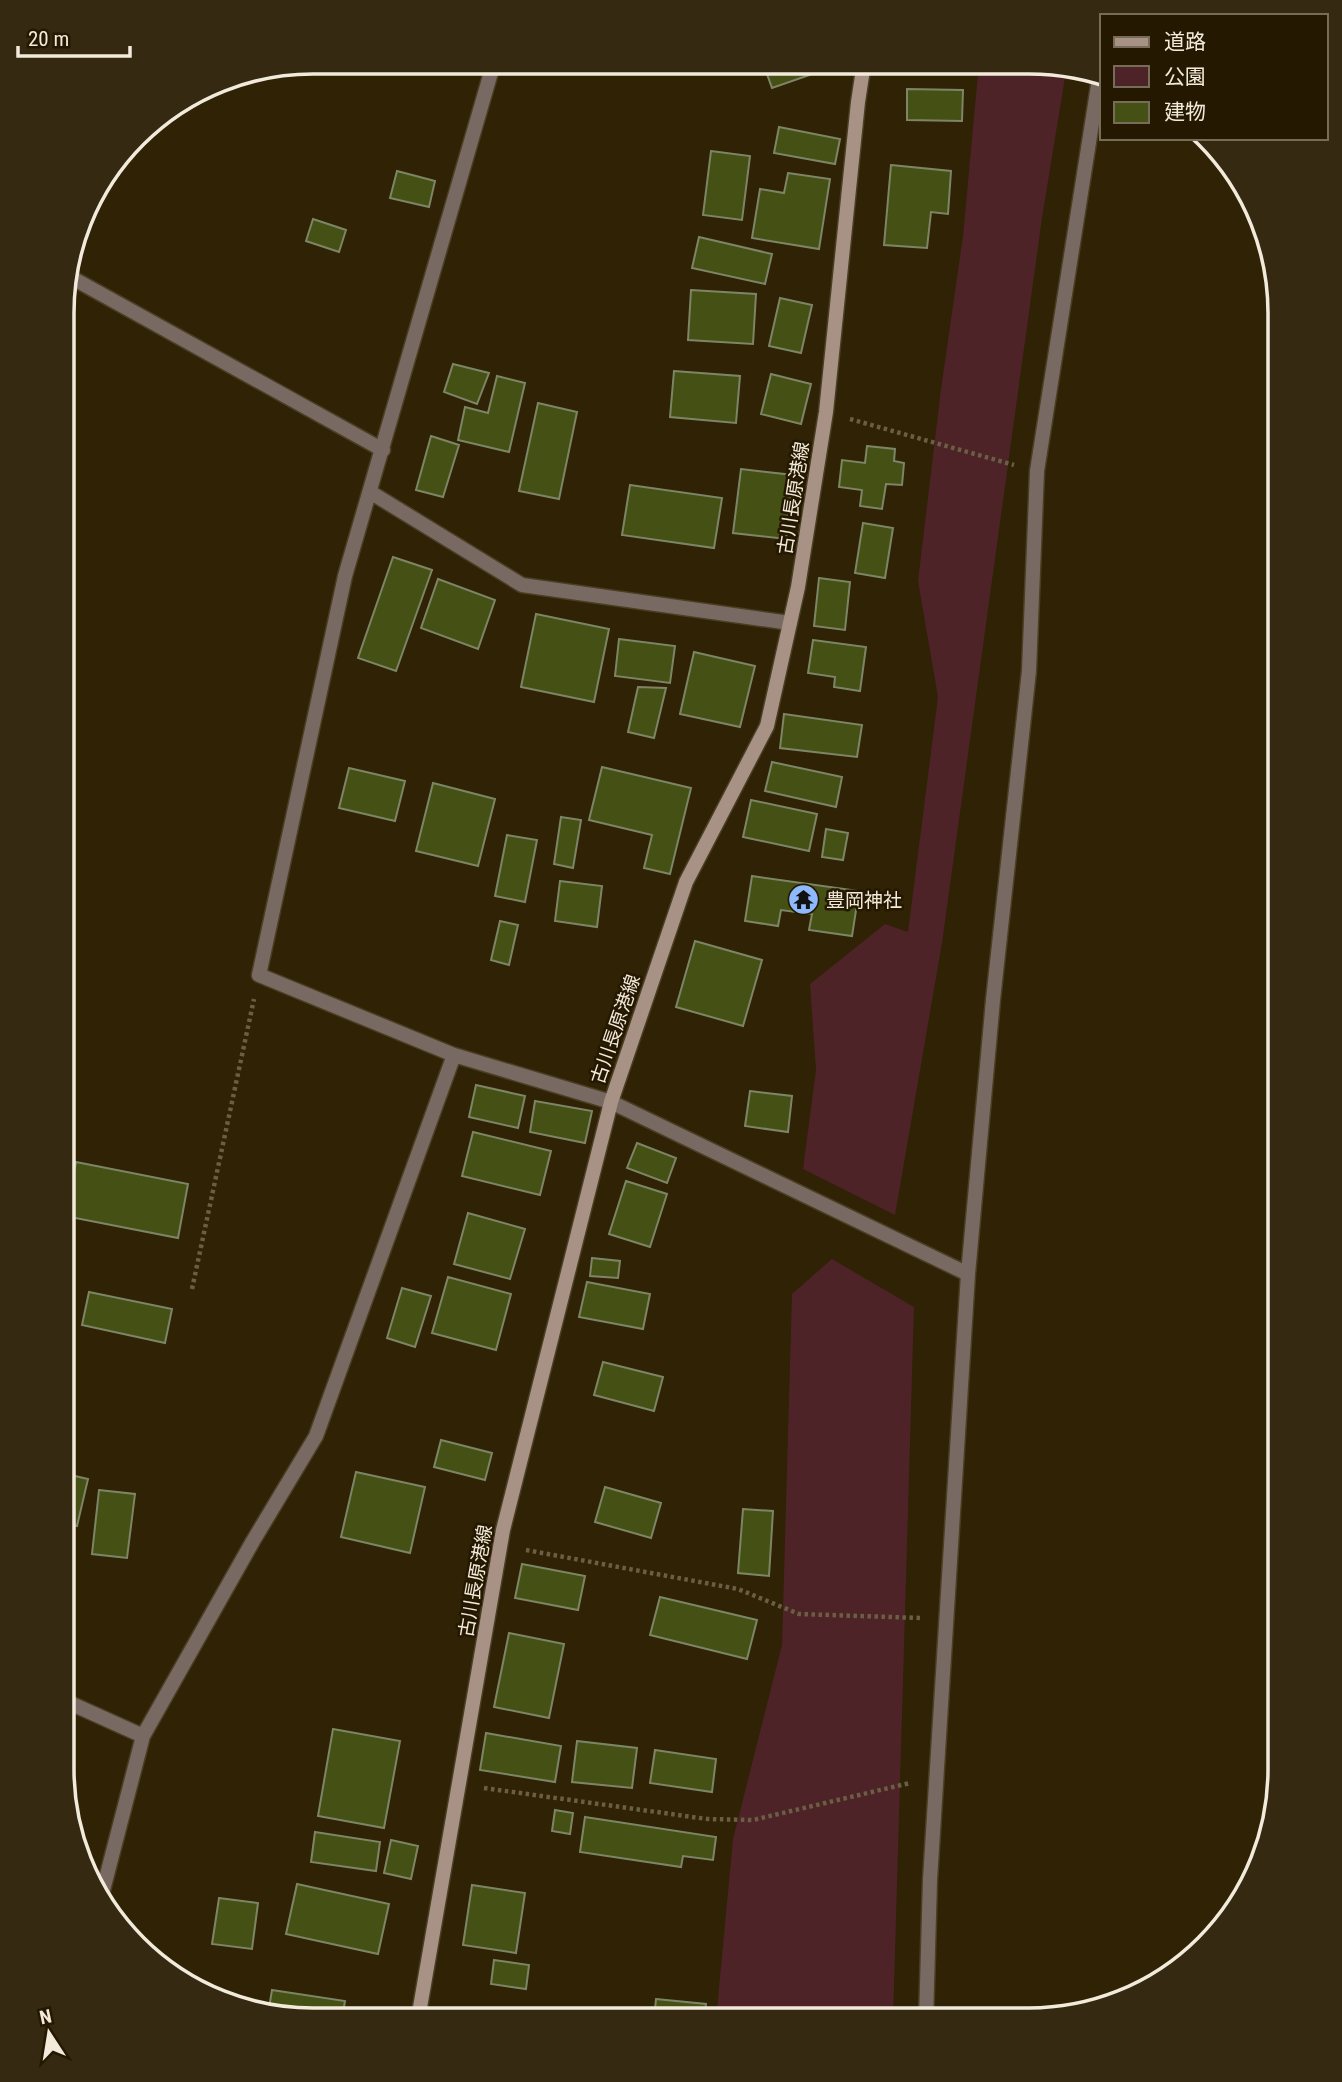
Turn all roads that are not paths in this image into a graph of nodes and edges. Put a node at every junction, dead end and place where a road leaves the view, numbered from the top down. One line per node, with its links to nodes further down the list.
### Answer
1 (491, 74): 5 (street)
2 (862, 74): 7 (main road, 古川長原港線)
3 (1098, 84): 10 (street)
4 (76, 280): 5 (street)
5 (383, 450): 6 (street)
6 (370, 492): 7 (street); 8 (street)
7 (790, 623): 9 (main road, 古川長原港線)
8 (454, 1055): 9 (street); 12 (street)
9 (611, 1102): 10 (street); 14 (main road, 古川長原港線)
10 (968, 1275): 15 (street)
11 (74, 1705): 12 (street)
12 (143, 1736): 13 (street)
13 (104, 1885)
14 (420, 2008)
15 (926, 2008)

